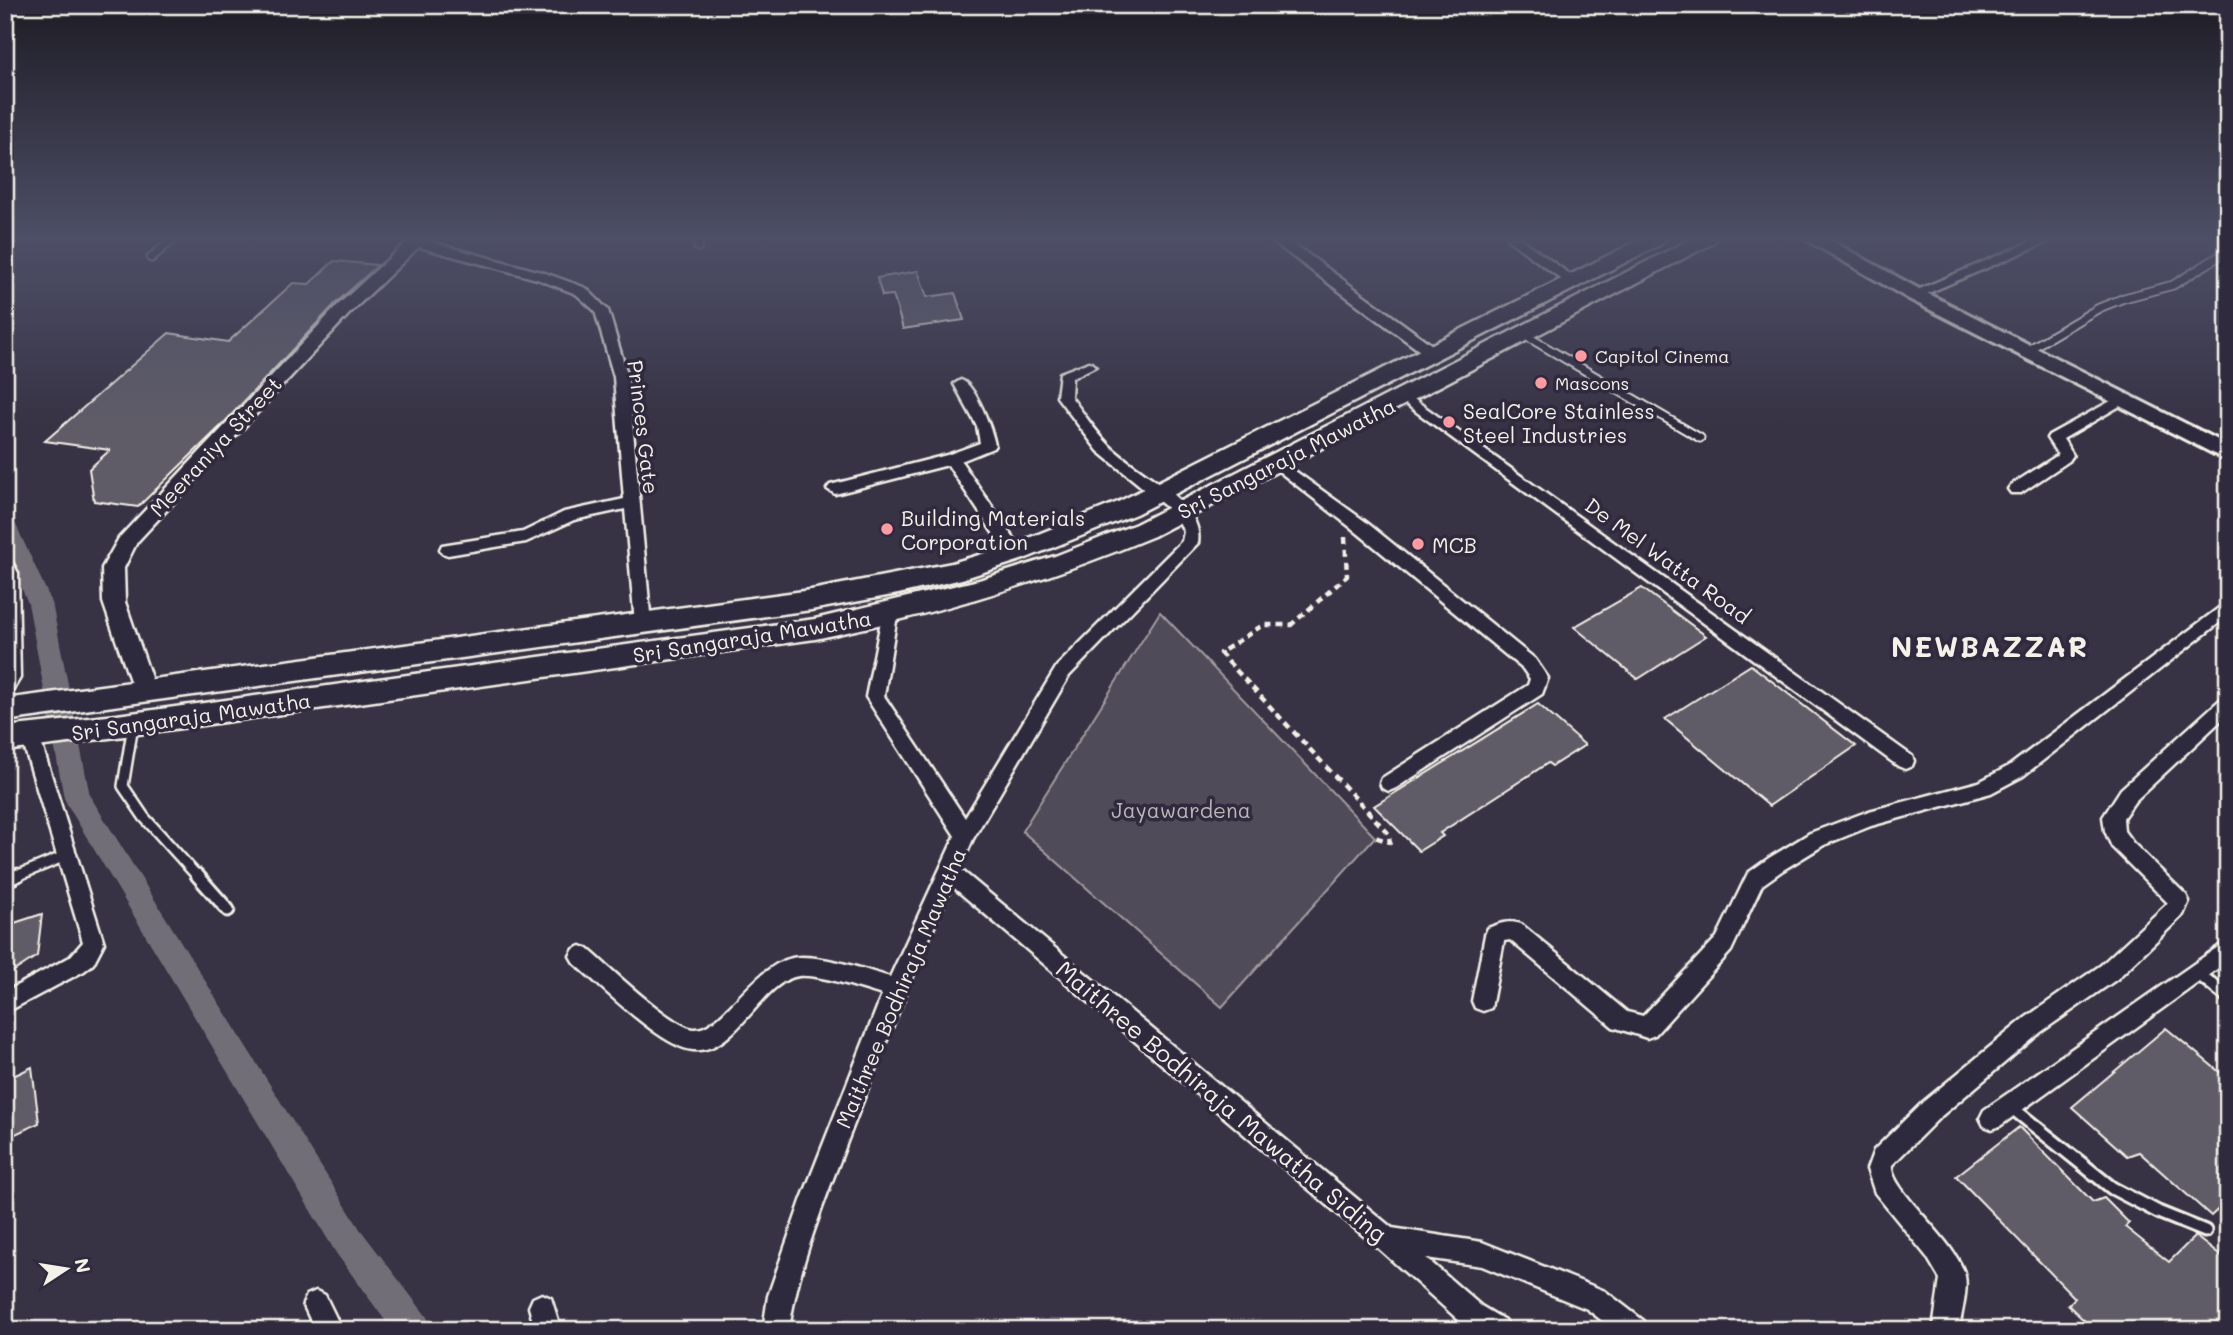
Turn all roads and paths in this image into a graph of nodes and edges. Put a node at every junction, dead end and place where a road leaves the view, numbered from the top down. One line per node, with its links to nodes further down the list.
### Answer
1 (352, 301): 32 (street, Meeraniya Street)
2 (592, 301): 22 (street, Princes Gate)
3 (1361, 301): 10 (street)
4 (1540, 301): 10 (main road)
5 (1586, 301): 8 (main road)
6 (1928, 301): 9 (main road)
7 (2116, 301): 9 (lane)
8 (1523, 334): 10 (main road); 15 (lane)
9 (2026, 351): 14 (main road)
10 (1443, 362): 13 (main road, Sri Sangaraja Mawatha); 21 (main road, Sri Sangaraja Mawatha)
11 (1089, 366): 21 (street)
12 (961, 384): 17 (street)
13 (1405, 396): 18 (main road, Sri Sangaraja Mawatha); 37 (street, De Mel Watta Road)
14 (2120, 400): 16 (main road); 20 (street)
15 (1700, 438)
16 (2228, 453)
17 (952, 458): 19 (street); 26 (street)
18 (1276, 463): 23 (main road, Sri Sangaraja Mawatha); 24 (street)
19 (835, 489)
20 (2016, 489)
21 (1160, 493): 23 (street); 26 (main road, Sri Sangaraja Mawatha)
22 (632, 502): 25 (street); 30 (street, Princes Gate)
23 (1183, 512): 29 (main road, Sri Sangaraja Mawatha); 39 (street, Maithree Bodhiraja Mawatha)
24 (1360, 526): 38 (street); 40 (path)
25 (448, 549)
26 (1015, 553): 30 (main road, Sri Sangaraja Mawatha)
27 (5, 564): 31 (street)
28 (2228, 607): 50 (street)
29 (889, 615): 35 (main road, Sri Sangaraja Mawatha); 39 (street)
30 (643, 624): 32 (main road, Sri Sangaraja Mawatha)
31 (5, 688)
32 (145, 692): 34 (main road, Sri Sangaraja Mawatha)
33 (2228, 703): 60 (street)
34 (5, 710)
35 (125, 725): 36 (main road, Sri Sangaraja Mawatha); 44 (lane)
36 (28, 737): 41 (street)
37 (1905, 761)
38 (1389, 783)
39 (965, 835): 42 (street, Maithree Bodhiraja Mawatha)
40 (1375, 837)
41 (65, 856): 43 (lane); 51 (street)
42 (947, 870): 48 (street, Maithree Bodhiraja Mawatha); 54 (street, Maithree Bodhiraja Mawatha Siding)
43 (5, 881)
44 (228, 911)
45 (2228, 949): 47 (street)
46 (581, 956): 48 (street)
47 (2196, 972): 49 (lane); 52 (street)
48 (895, 989): 57 (street, Maithree Bodhiraja Mawatha)
49 (2228, 997)
50 (1483, 1001)
51 (5, 1003)
52 (2001, 1112): 53 (lane)
53 (2205, 1231)
54 (1387, 1239): 58 (street, Maithree Bodhiraja Mawatha Siding); 59 (street)
55 (316, 1304): 56 (street)
56 (329, 1330)
57 (776, 1330)
58 (1497, 1330)
59 (1635, 1330)
60 (1946, 1330)

